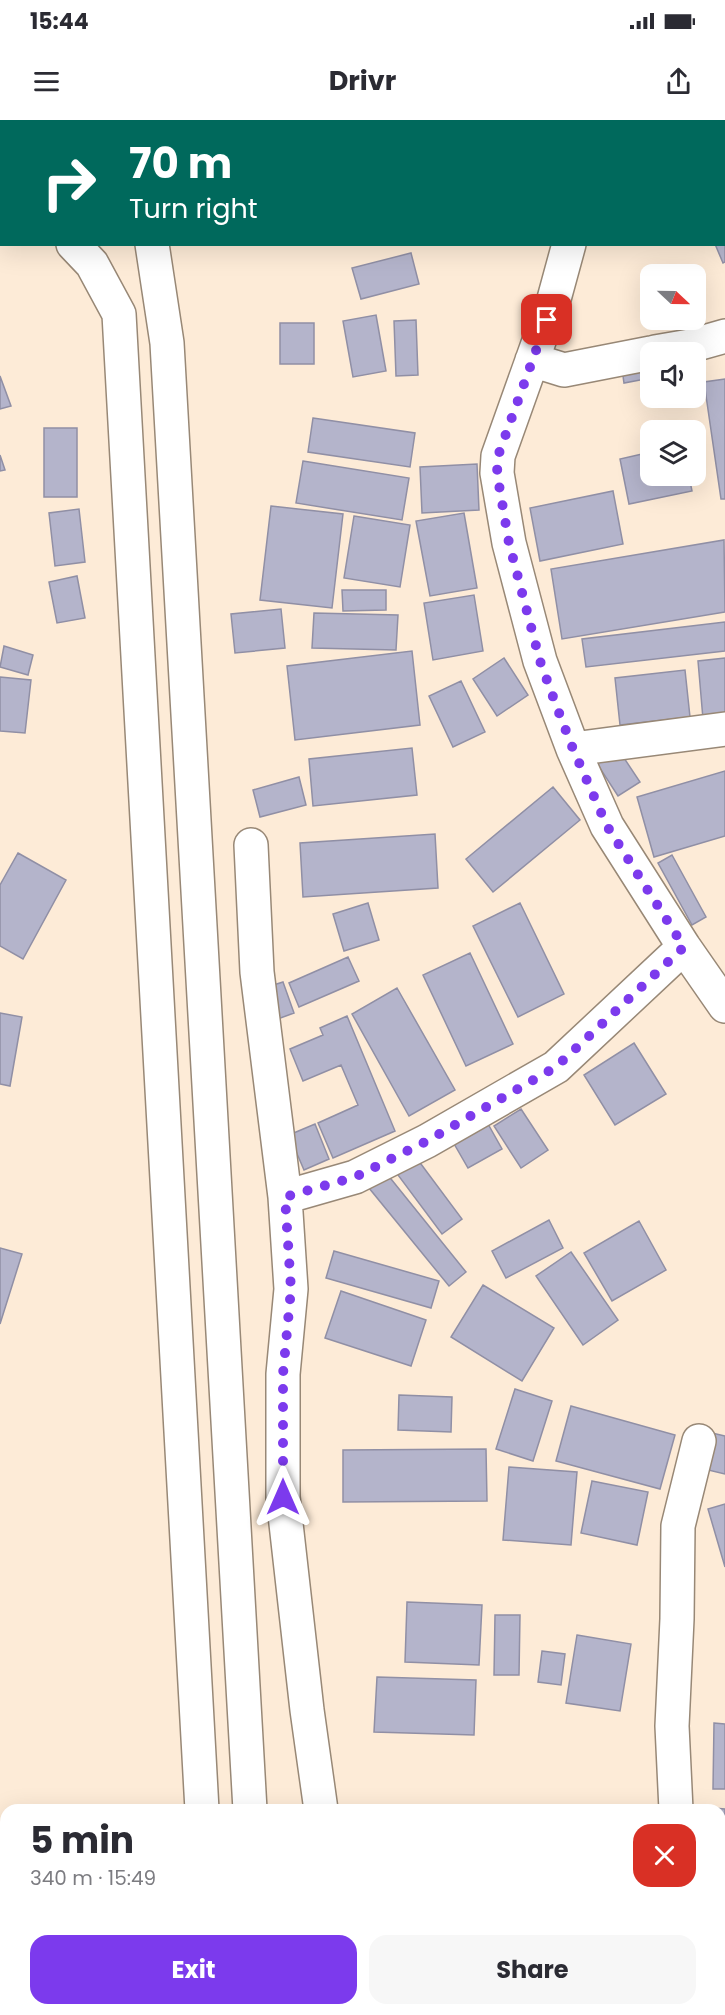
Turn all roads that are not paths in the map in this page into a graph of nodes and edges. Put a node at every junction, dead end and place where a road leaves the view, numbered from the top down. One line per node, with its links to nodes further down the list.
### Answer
1 (75, 246): 17 (main road)
2 (152, 246): 18 (main road)
3 (568, 246): 7 (main road)
4 (725, 336): 5 (main road)
5 (700, 342)
6 (640, 355): 7 (main road)
7 (532, 360): 9 (main road)
8 (725, 729): 9 (main road)
9 (573, 749): 11 (main road)
10 (251, 845): 15 (main road)
11 (684, 947): 12 (main road); 13 (main road)
12 (705, 974): 13 (main road); 14 (main road)
13 (638, 990): 15 (main road)
14 (725, 1006)
15 (285, 1197): 19 (main road)
16 (699, 1441): 20 (main road)
17 (202, 1804)
18 (250, 1804)
19 (320, 1804)
20 (676, 1804)

